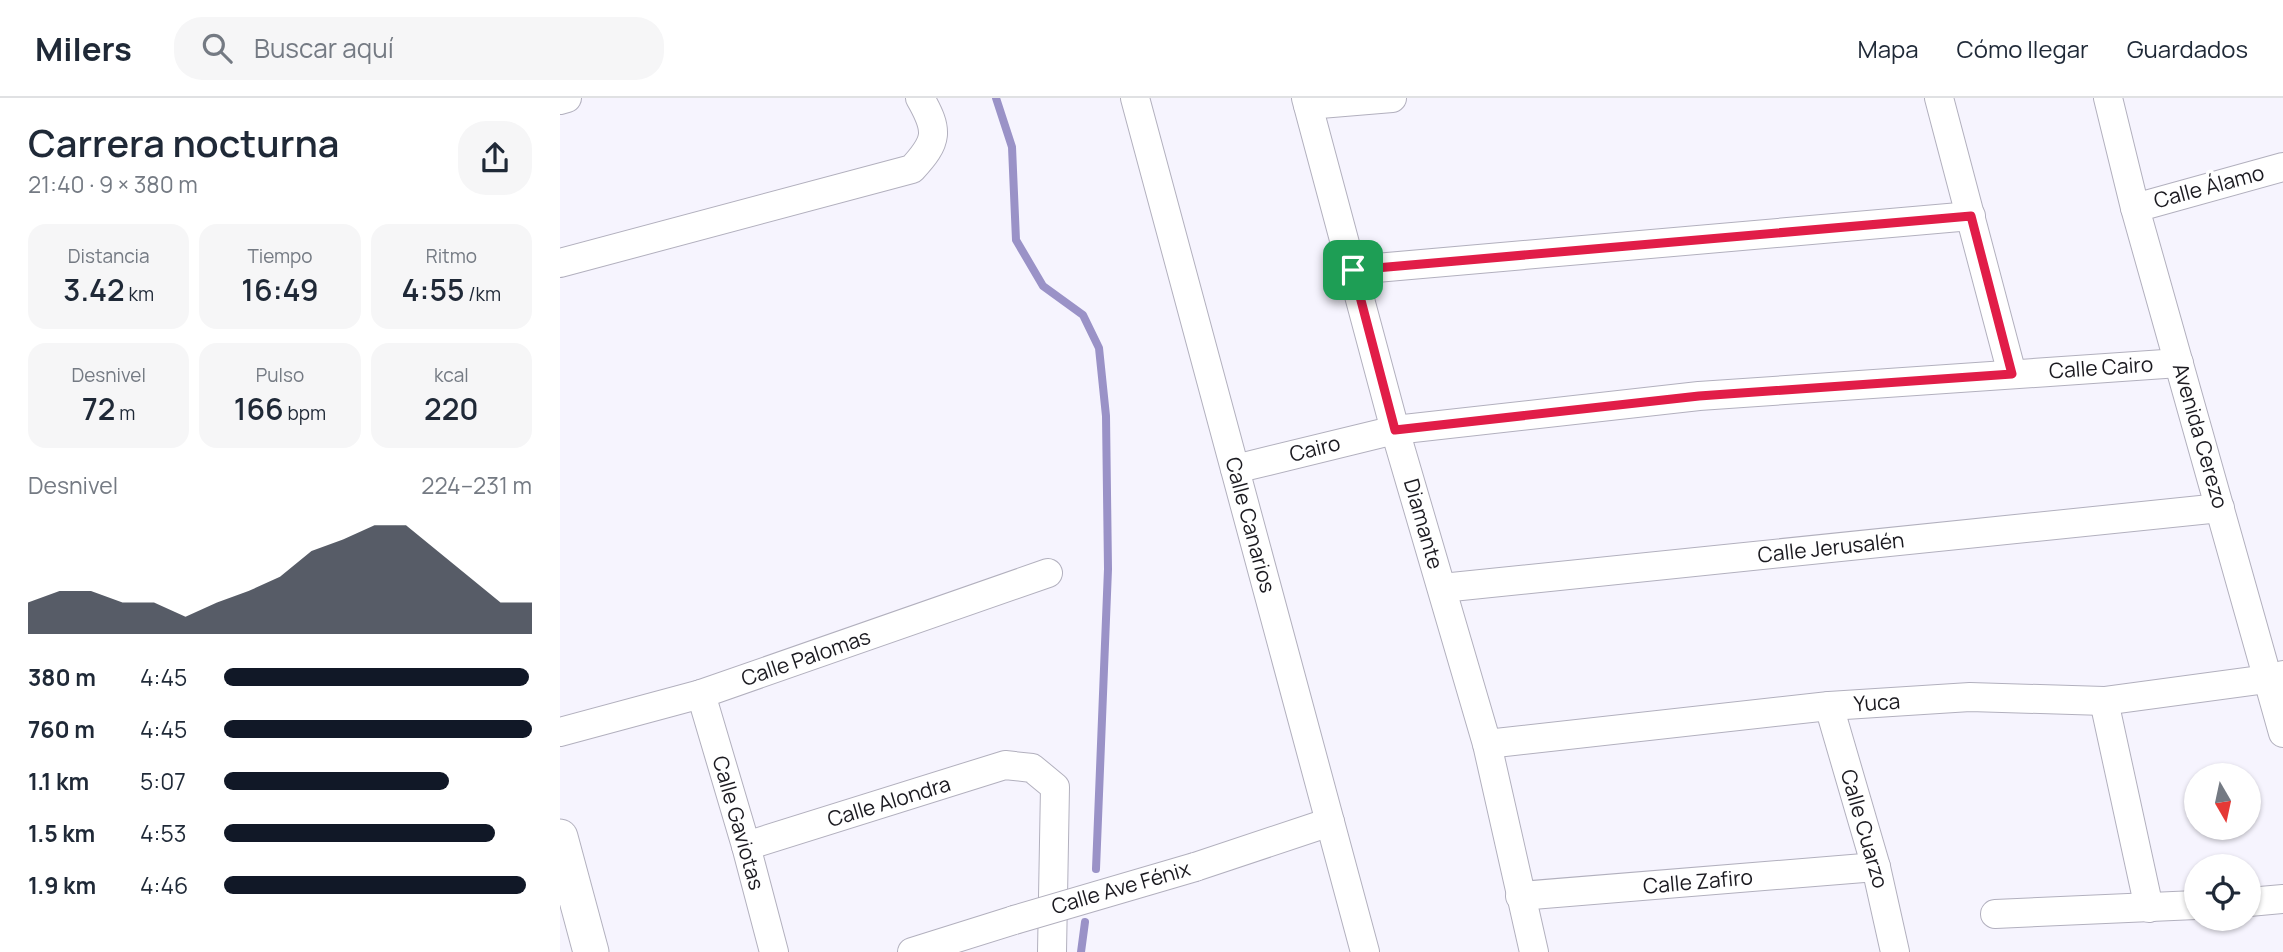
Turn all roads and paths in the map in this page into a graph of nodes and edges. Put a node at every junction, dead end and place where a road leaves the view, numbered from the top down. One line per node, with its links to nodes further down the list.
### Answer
1 (567, 98): 7 (street)
2 (920, 98): 12 (street)
3 (1135, 98): 17 (street, Calle Canarios)
4 (1392, 98): 8 (street)
5 (1939, 98): 11 (street)
6 (2108, 98): 10 (street, Avenida Cerezo)
7 (560, 100)
8 (1307, 102): 13 (street, Diamante)
9 (2283, 167): 10 (street, Calle Álamo)
10 (2135, 208): 14 (street, Avenida Cerezo)
11 (1971, 216): 13 (street); 15 (street)
12 (560, 263)
13 (1353, 270): 16 (street, Diamante)
14 (2179, 363): 15 (street, Calle Cairo); 18 (street, Avenida Cerezo)
15 (2012, 374): 16 (street, Calle Cairo)
16 (1395, 430): 17 (street, Cairo); 20 (street, Diamante)
17 (1235, 469): 28 (street, Calle Canarios)
18 (2220, 508): 20 (street, Calle Jerusalén); 21 (street, Avenida Cerezo)
19 (1048, 573): 22 (street, Calle Palomas)
20 (1442, 588): 27 (street, Diamante)
21 (2275, 677): 23 (street, Yuca); 26 (street, Avenida Cerezo)
22 (701, 694): 25 (street, Calle Palomas); 30 (street, Calle Gaviotas)
23 (2104, 701): 24 (street, Yuca); 36 (street)
24 (1829, 706): 27 (street, Yuca); 31 (street, Calle Cuarzo)
25 (560, 732)
26 (2283, 733)
27 (1487, 744): 32 (street, Diamante)
28 (1329, 822): 40 (street, Calle Ave Fénix, bridge); 42 (street, Calle Canarios)
29 (560, 837): 38 (street)
30 (746, 846): 39 (street, Calle Gaviotas); 41 (street, Calle Alondra)
31 (1876, 867): 32 (street, Calle Zafiro); 44 (street, Calle Cuarzo)
32 (1520, 896): 43 (street, Diamante)
33 (2283, 899): 34 (street)
34 (2261, 901)
35 (2184, 906): 36 (street)
36 (2149, 908): 37 (street)
37 (1995, 914)
38 (591, 952)
39 (774, 952)
40 (912, 952)
41 (1052, 952)
42 (1365, 952)
43 (1534, 952)
44 (1895, 952)

